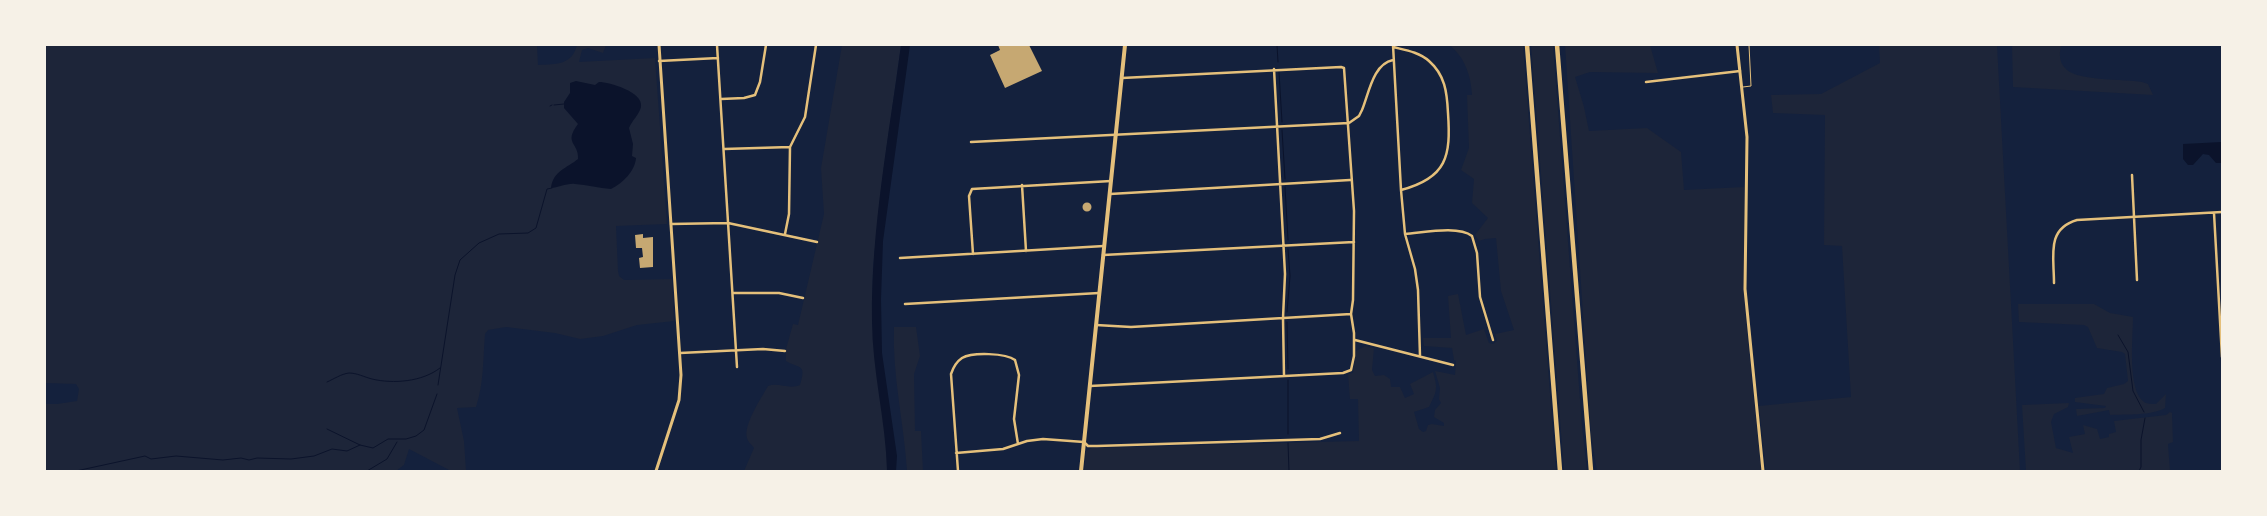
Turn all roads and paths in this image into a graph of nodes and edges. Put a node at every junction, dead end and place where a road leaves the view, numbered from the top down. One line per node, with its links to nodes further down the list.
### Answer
1 (659, 45): 12 (main road)
2 (718, 45): 11 (street)
3 (766, 45): 19 (street)
4 (816, 45): 24 (street)
5 (1125, 45): 16 (main road)
6 (1527, 45): 75 (highway)
7 (1557, 45): 76 (highway)
8 (1737, 45): 15 (main road)
9 (1749, 45): 18 (lane)
10 (1394, 46): 13 (street); 31 (street)
11 (718, 58): 12 (street); 19 (street)
12 (659, 60): 37 (main road)
13 (1393, 60): 20 (street); 31 (street)
14 (1274, 69): 16 (street); 20 (street); 21 (street)
15 (1740, 71): 17 (street); 18 (main road)
16 (1122, 78): 22 (main road)
17 (1646, 82)
18 (1742, 87): 77 (main road)
19 (721, 99): 25 (street)
20 (1349, 123): 21 (street); 27 (street)
21 (1278, 127): 22 (street); 29 (street)
22 (1116, 135): 23 (street); 28 (main road)
23 (971, 142)
24 (790, 147): 25 (street); 38 (street)
25 (724, 149): 36 (street)
26 (2132, 174): 35 (street)
27 (1351, 180): 29 (street); 41 (street)
28 (1111, 181): 30 (street); 32 (main road)
29 (1281, 184): 32 (street); 42 (street)
30 (1022, 185): 44 (street); 45 (street)
31 (1401, 190): 39 (street)
32 (1110, 194): 43 (main road)
33 (2222, 212): 34 (street)
34 (2214, 213): 35 (street); 63 (street)
35 (2134, 217): 48 (street); 49 (street)
36 (728, 223): 37 (street); 38 (street); 50 (street)
37 (671, 224): 61 (main road)
38 (785, 234): 40 (street)
39 (1405, 234): 58 (street); 62 (street)
40 (817, 242)
41 (1354, 242): 42 (street); 54 (street)
42 (1284, 245): 46 (street); 55 (street)
43 (1104, 246): 44 (street); 46 (main road)
44 (1026, 251): 45 (street)
45 (973, 254): 47 (street)
46 (1103, 255): 51 (main road)
47 (900, 258)
48 (2138, 280)
49 (2054, 282)
50 (734, 293): 52 (street); 59 (street)
51 (1099, 293): 53 (street); 56 (main road)
52 (803, 298)
53 (904, 304)
54 (1351, 314): 55 (street); 57 (street)
55 (1283, 318): 56 (street); 66 (street)
56 (1096, 325): 67 (main road)
57 (1355, 340): 62 (street); 66 (street)
58 (1493, 340)
59 (737, 350): 60 (street); 61 (street); 65 (street)
60 (785, 351)
61 (680, 353): 72 (main road)
62 (1420, 356): 64 (street)
63 (2222, 357)
64 (1453, 364)
65 (738, 367)
66 (1284, 376): 67 (street)
67 (1090, 386): 69 (main road)
68 (1340, 433): 69 (street)
69 (1084, 442): 70 (street); 74 (main road)
70 (1018, 444): 71 (street); 71 (street)
71 (956, 453): 73 (street)
72 (656, 471)
73 (958, 471)
74 (1081, 471)
75 (1560, 471)
76 (1591, 471)
77 (1763, 471)

